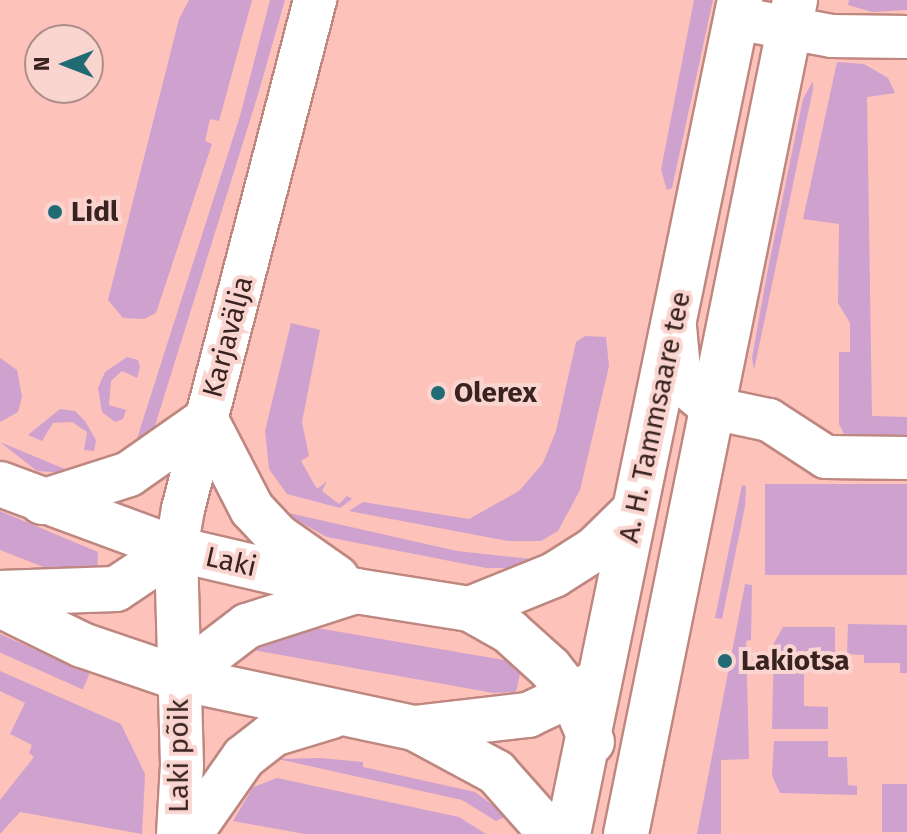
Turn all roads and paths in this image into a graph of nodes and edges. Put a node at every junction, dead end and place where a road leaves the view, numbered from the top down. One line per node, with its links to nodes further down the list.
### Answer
1 (315, 0): 7 (street, Karjavälja)
2 (738, 9): 3 (street); 5 (main road, A. H. Tammsaare tee)
3 (792, 14): 4 (street); 6 (main road, A. H. Tammsaare tee)
4 (907, 37)
5 (675, 327): 6 (street); 11 (main road, A. H. Tammsaare tee)
6 (712, 408): 8 (street); 17 (main road, A. H. Tammsaare tee)
7 (206, 420): 10 (main road); 12 (street, Karjavälja); 13 (main road)
8 (907, 458)
9 (0, 484): 10 (main road, Laki)
10 (42, 502): 12 (main road, Laki)
11 (634, 511): 16 (main road); 19 (main road, A. H. Tammsaare tee)
12 (176, 549): 13 (main road, Laki); 14 (main road); 18 (street, Karjavälja)
13 (356, 591): 16 (main road, Laki); 18 (main road)
14 (0, 593)
15 (0, 605): 18 (main road)
16 (470, 609): 19 (main road)
17 (666, 637): 19 (main road); 28 (main road, A. H. Tammsaare tee)
18 (179, 678): 20 (main road); 23 (street, Laki põik)
19 (586, 688): 21 (main road); 22 (main road)
20 (339, 714): 21 (main road); 24 (main road)
21 (414, 728): 25 (main road)
22 (590, 738): 26 (main road); 27 (main road)
23 (178, 834)
24 (190, 834)
25 (551, 834)
26 (568, 834)
27 (611, 834)
28 (626, 834)

